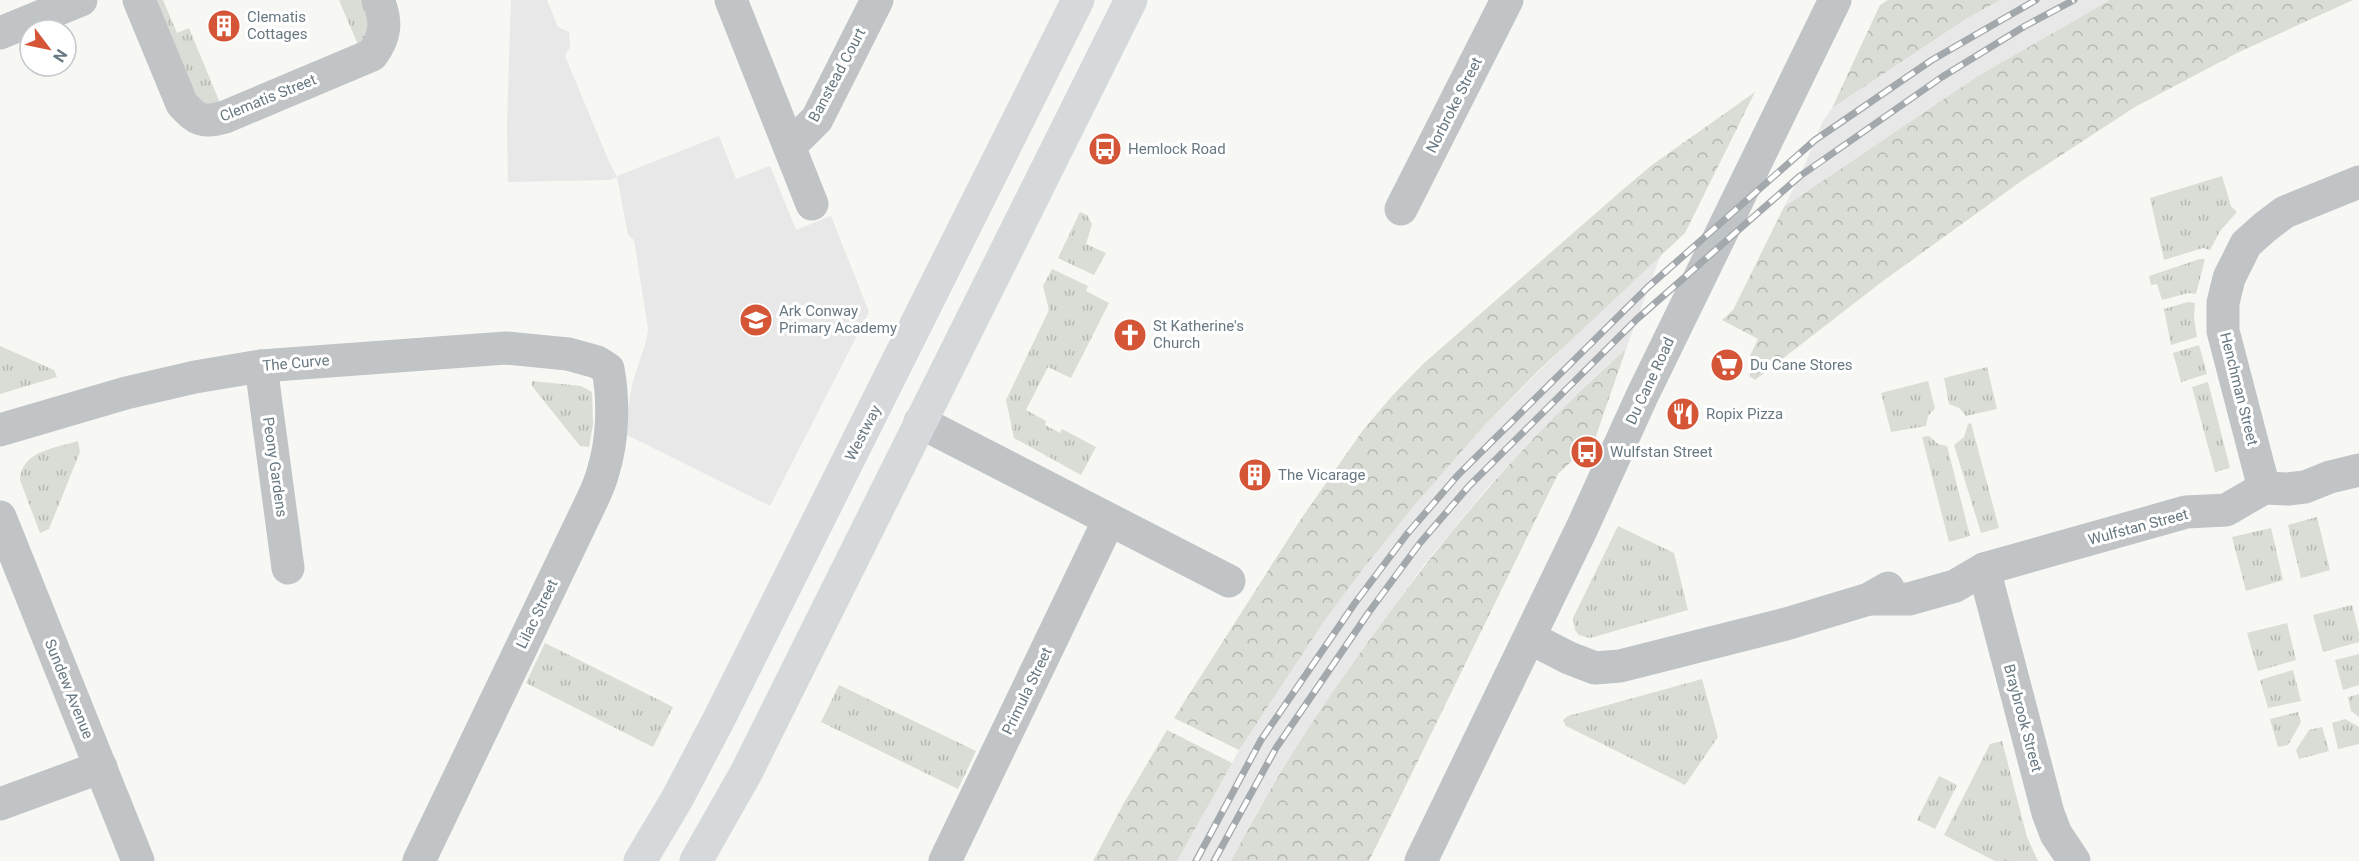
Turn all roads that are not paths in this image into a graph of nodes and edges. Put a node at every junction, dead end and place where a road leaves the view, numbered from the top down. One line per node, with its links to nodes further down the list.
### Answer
1 (81, 0): 10 (street)
2 (139, 0): 3 (street, Clematis Street)
3 (378, 0)
4 (730, 0): 11 (street)
5 (877, 0): 11 (street, Banstead Court)
6 (1078, 0): 31 (highway, Westway)
7 (1131, 0): 17 (highway)
8 (1507, 0): 14 (street, Norbroke Street)
9 (1835, 0): 26 (street, Du Cane Road)
10 (0, 33)
11 (789, 144): 13 (street)
12 (2359, 182): 20 (street, Henchman Street)
13 (812, 204)
14 (1401, 209)
15 (597, 362): 16 (street, The Curve); 30 (street, Lilac Street)
16 (261, 366): 18 (street, The Curve); 23 (street, Peony Gardens)
17 (920, 422): 22 (street); 32 (highway)
18 (0, 430)
19 (2359, 470): 20 (street)
20 (2264, 488): 24 (street, Wulfstan Street)
21 (0, 517): 27 (street, Sundew Avenue)
22 (1109, 520): 25 (street); 33 (street, Primula Street)
23 (288, 568)
24 (1984, 569): 26 (street, Wulfstan Street); 35 (street, Braybrook Street)
25 (1229, 581)
26 (1530, 638): 34 (street, Du Cane Road)
27 (101, 767): 28 (street); 29 (street, Sundew Avenue)
28 (0, 804)
29 (138, 861)
30 (419, 861)
31 (640, 861)
32 (696, 861)
33 (945, 861)
34 (1420, 861)
35 (2074, 861)

